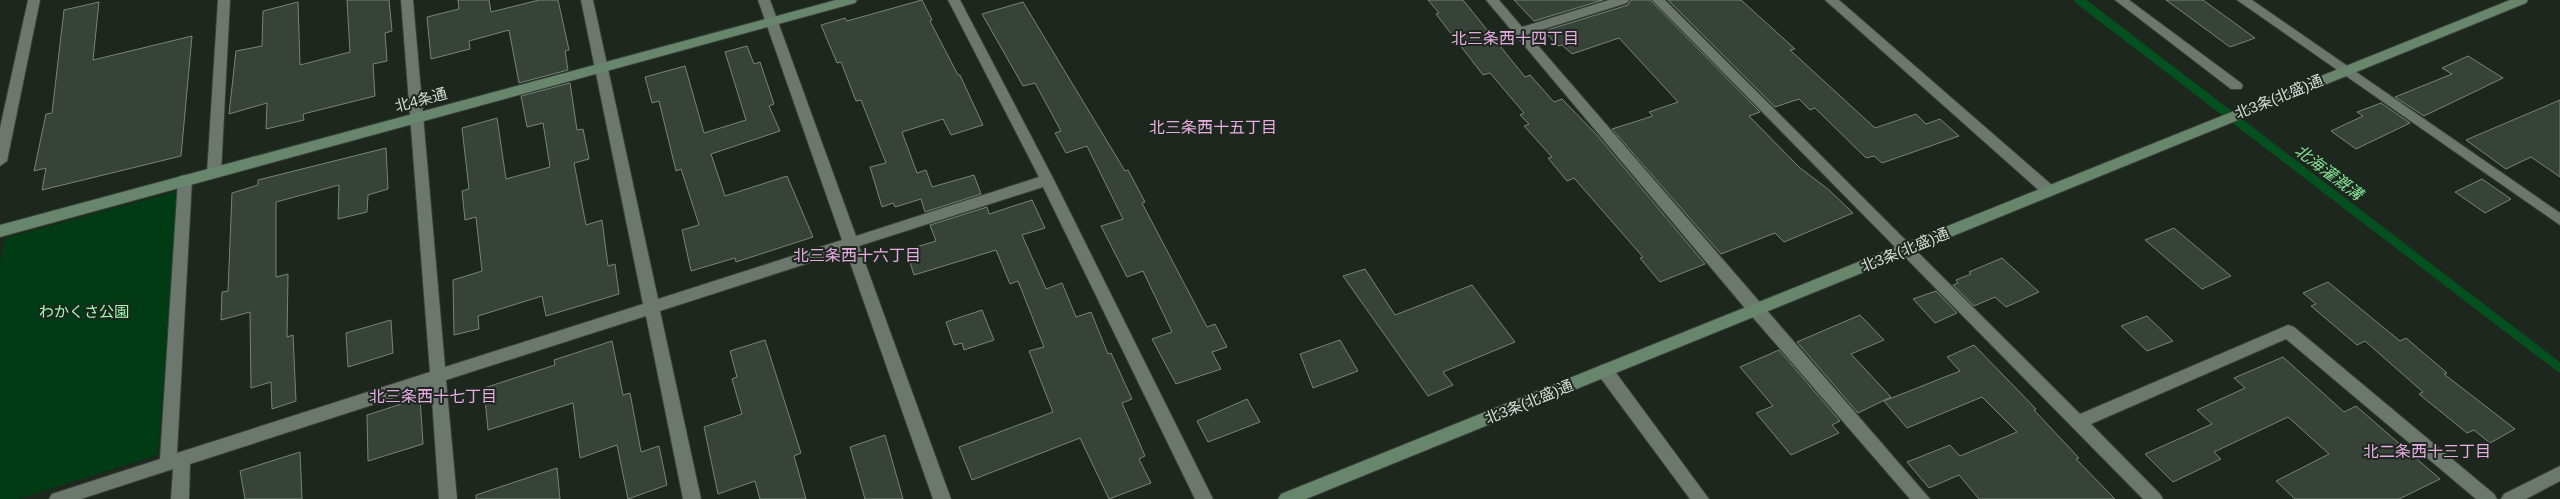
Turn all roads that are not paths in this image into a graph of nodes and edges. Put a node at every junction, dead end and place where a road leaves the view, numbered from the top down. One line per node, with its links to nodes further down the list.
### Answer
1 (34, 0): 22 (street)
2 (224, 0): 23 (street)
3 (407, 0): 21 (street)
4 (587, 0): 18 (street)
5 (764, 0): 16 (street)
6 (851, 0): 16 (street, 北4条通)
7 (954, 0): 25 (street)
8 (1492, 0): 17 (street)
9 (1623, 0): 17 (street)
10 (1658, 0): 30 (street)
11 (1831, 0): 26 (street)
12 (2121, 0): 20 (street)
13 (2244, 0): 19 (street)
14 (2522, 0): 15 (street, 北3条(北盛)通)
15 (2501, 3): 19 (street, 北3条(北盛)通)
16 (771, 21): 18 (street, 北4条通); 29 (street)
17 (1519, 32): 32 (street)
18 (600, 67): 21 (street, 北4条通); 31 (street)
19 (2346, 71): 26 (street, 北3条(北盛)通); 27 (street)
20 (2236, 86)
21 (417, 118): 23 (street, 北4条通); 34 (street)
22 (0, 162)
23 (214, 173): 24 (street, 北4条通)
24 (185, 180): 28 (street, 北4条通); 36 (street)
25 (1047, 180): 29 (street); 43 (street)
26 (2048, 190): 30 (street, 北3条(北盛)通)
27 (2560, 220)
28 (0, 230)
29 (849, 242): 31 (street); 42 (street)
30 (1905, 251): 32 (street, 北3条(北盛)通); 35 (street)
31 (653, 308): 34 (street); 41 (street)
32 (1754, 309): 33 (street, 北3条(北盛)通); 46 (street)
33 (1604, 371): 44 (street, 北3条(北盛)通); 45 (street)
34 (438, 375): 36 (street); 40 (street)
35 (2079, 422): 47 (street); 48 (street)
36 (175, 461): 38 (street); 39 (street)
37 (2560, 473): 49 (street)
38 (58, 499)
39 (180, 499)
40 (448, 499)
41 (692, 499)
42 (942, 499)
43 (1204, 499)
44 (1287, 499)
45 (1700, 499)
46 (1921, 499)
47 (2154, 499)
48 (2488, 499)
49 (2510, 499)

